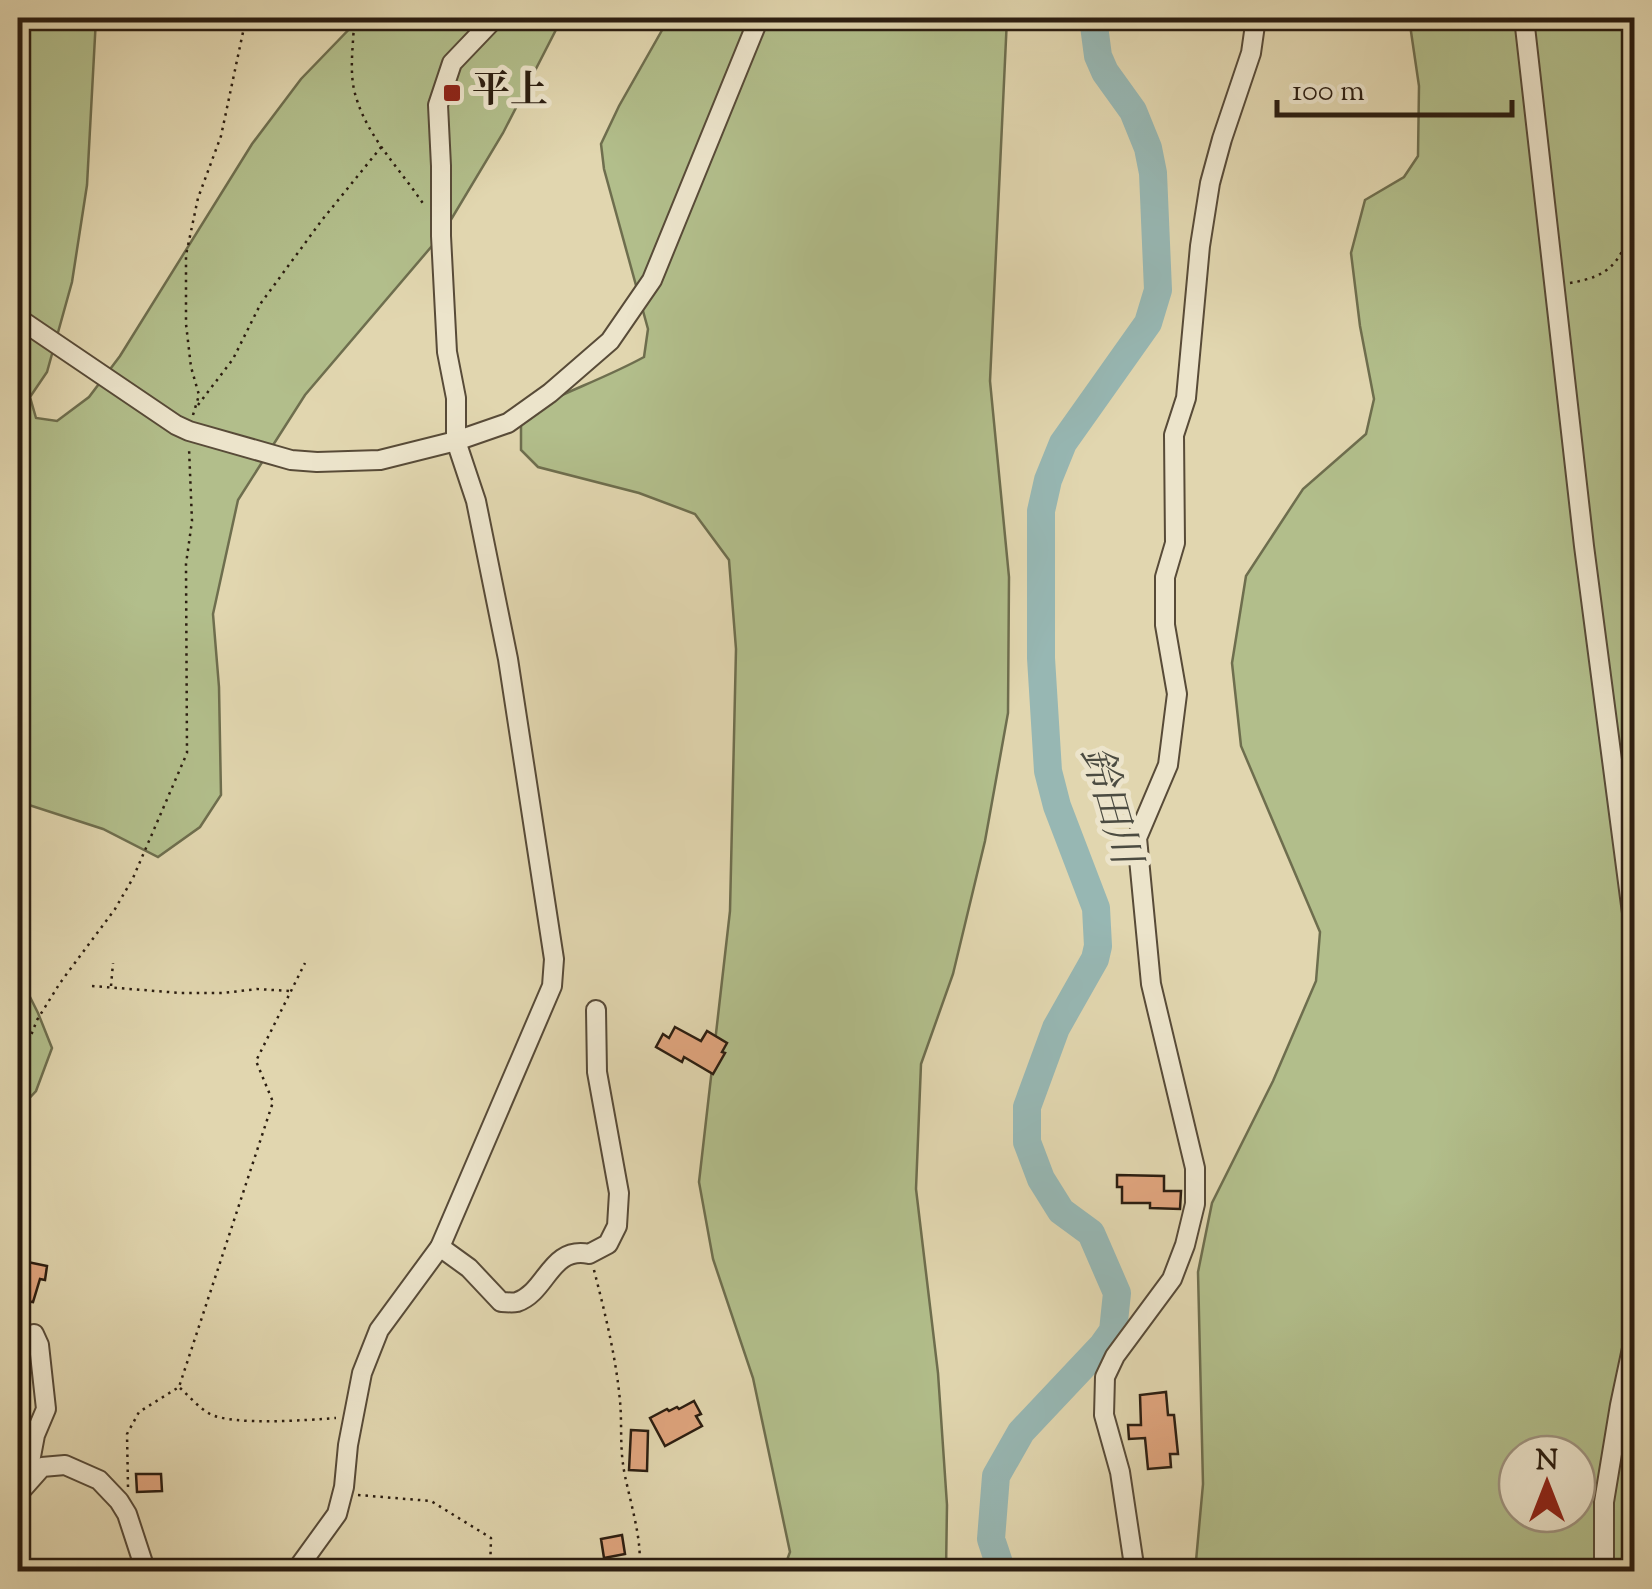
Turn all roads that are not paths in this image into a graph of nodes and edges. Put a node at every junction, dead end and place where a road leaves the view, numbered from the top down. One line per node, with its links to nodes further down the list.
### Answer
1 (495, 18): 6 (street)
2 (760, 18): 6 (street)
3 (1256, 18): 16 (street)
4 (1524, 18): 7 (street)
5 (18, 318): 6 (street)
6 (456, 441): 10 (street)
7 (1632, 889): 8 (street)
8 (1634, 928)
9 (596, 1010): 10 (street)
10 (440, 1247): 15 (street)
11 (34, 1334): 13 (street)
12 (1634, 1339): 17 (street)
13 (22, 1489): 14 (street)
14 (146, 1572)
15 (296, 1572)
16 (1135, 1572)
17 (1604, 1572)

